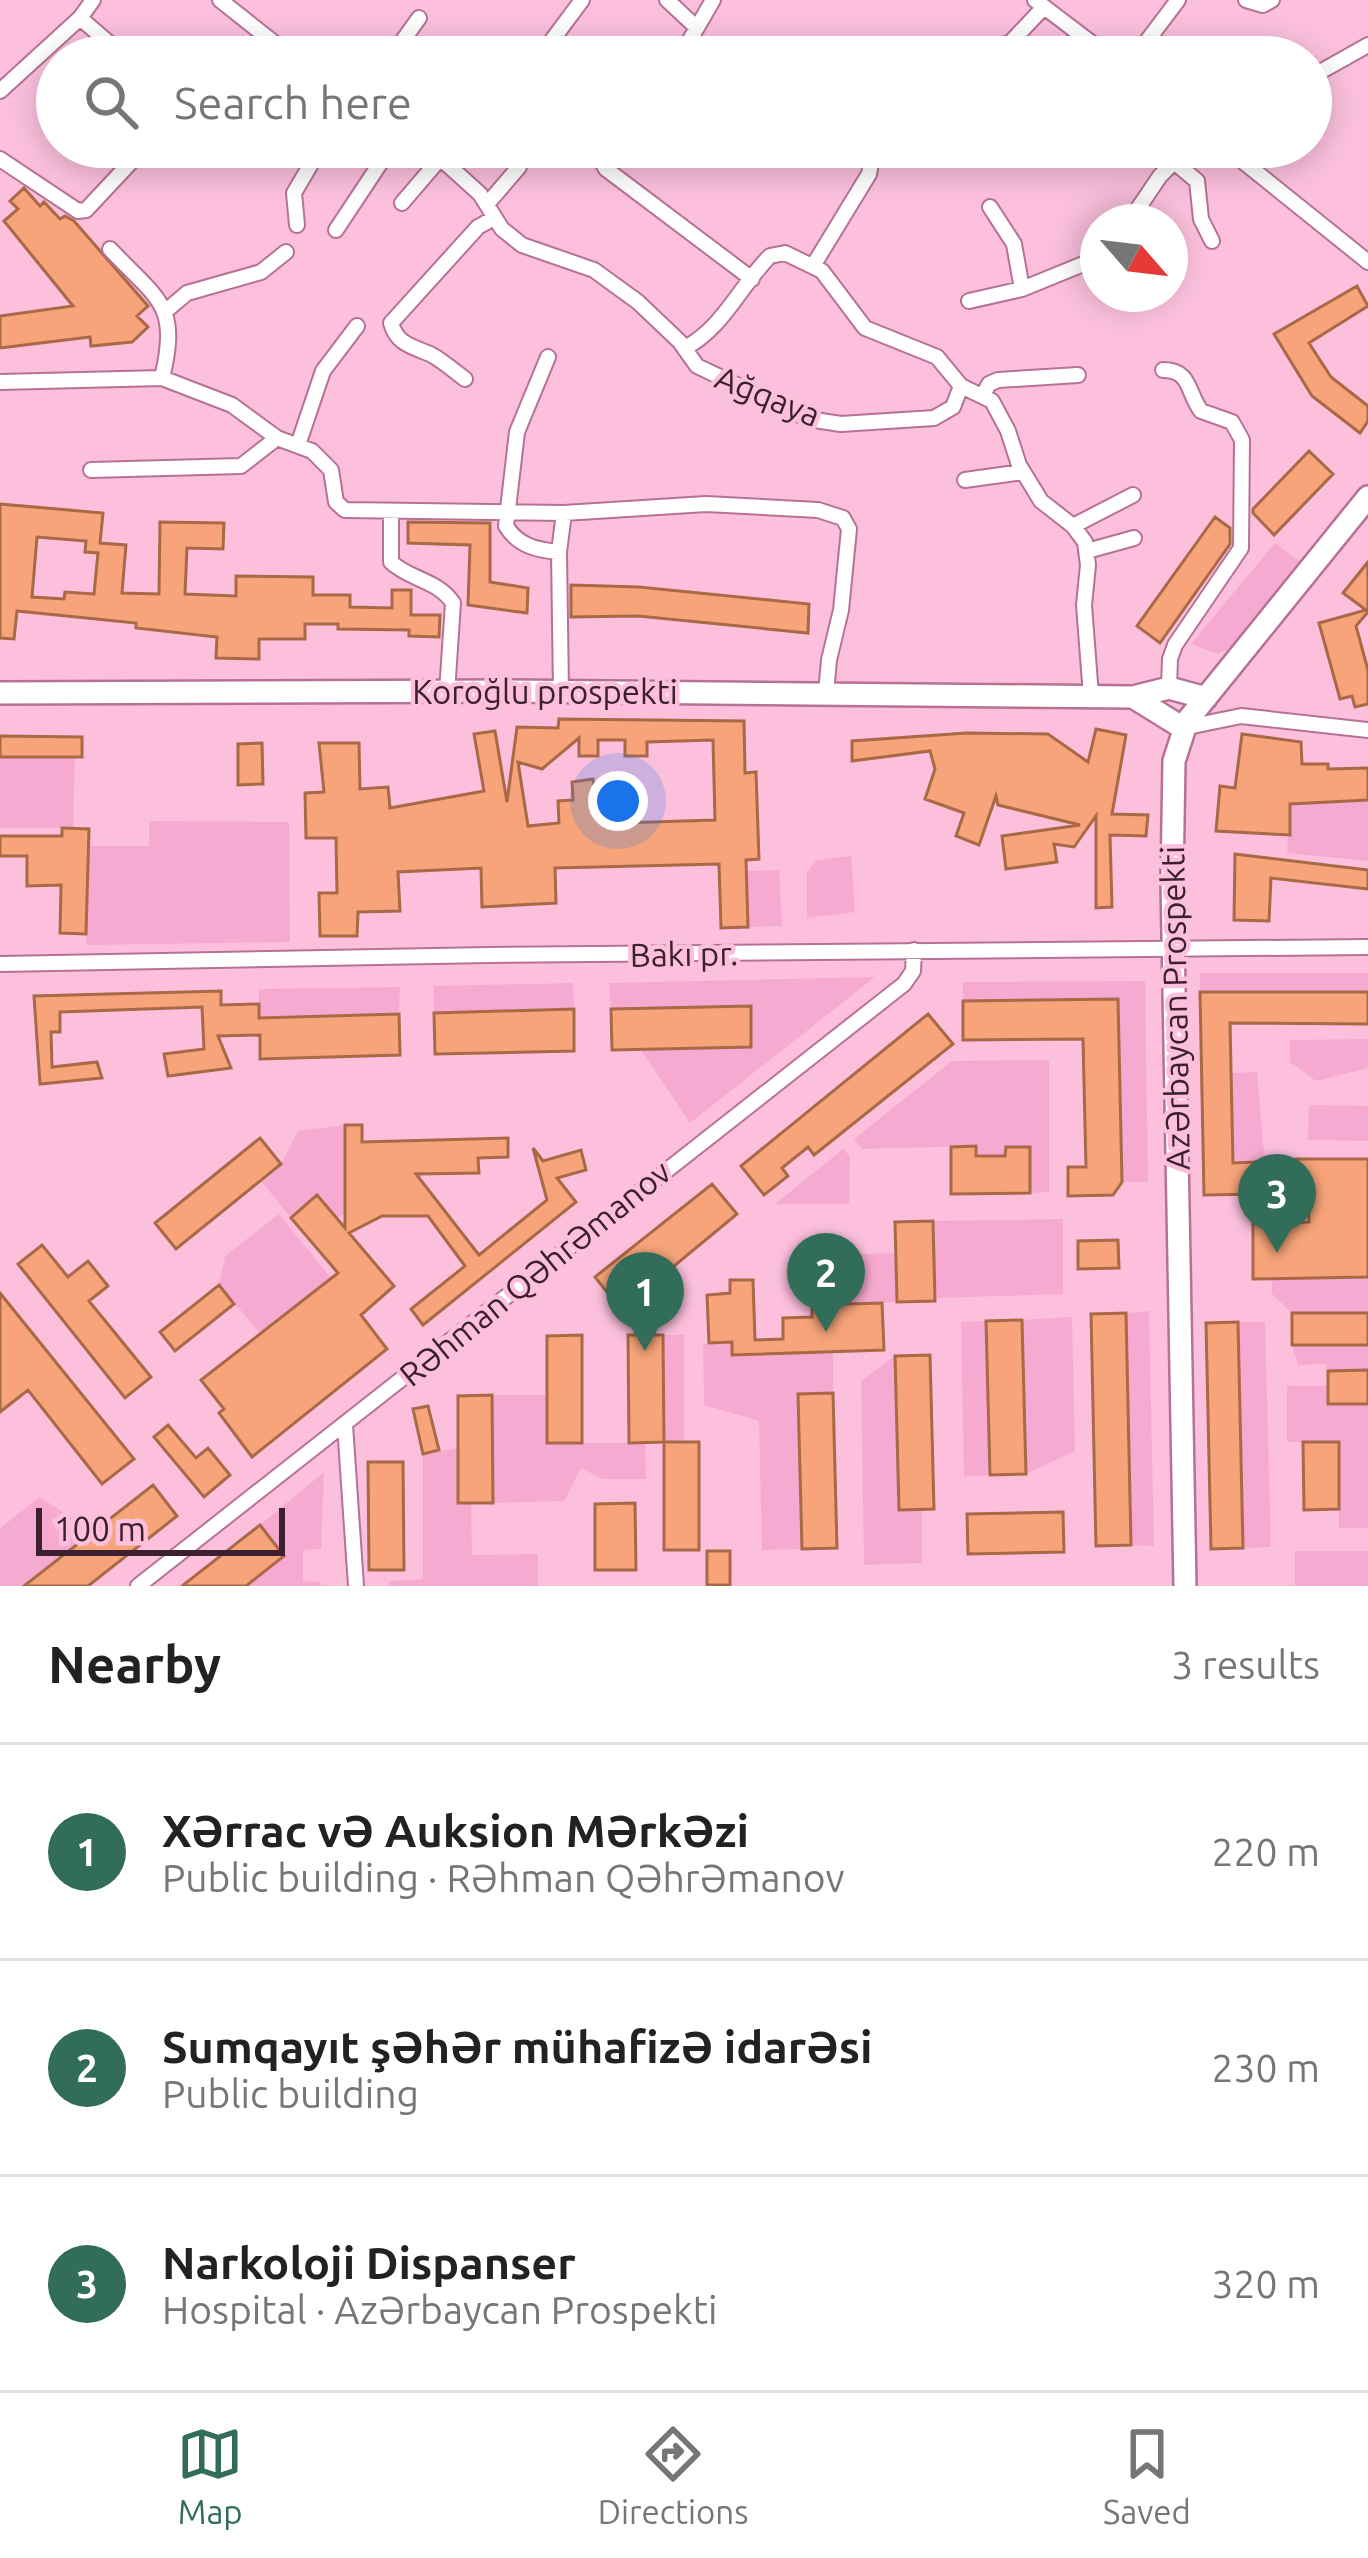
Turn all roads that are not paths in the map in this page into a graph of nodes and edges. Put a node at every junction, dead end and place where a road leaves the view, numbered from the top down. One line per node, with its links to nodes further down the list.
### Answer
1 (93, 0): 10 (street)
2 (220, 0): 15 (street)
3 (582, 0): 17 (street)
4 (667, 0): 12 (street)
5 (713, 0): 12 (street)
6 (1178, 0): 21 (street)
7 (1246, 0): 8 (street)
8 (1273, 0)
9 (1039, 4): 19 (street); 20 (street)
10 (80, 18): 13 (street); 14 (street)
11 (419, 18): 16 (street)
12 (696, 27): 18 (street)
13 (60, 36)
14 (101, 36)
15 (265, 36)
16 (406, 36)
17 (555, 36)
18 (692, 36)
19 (1015, 36)
20 (1082, 36)
21 (1151, 36)
22 (1368, 45): 24 (street)
23 (36, 58): 25 (street)
24 (1332, 65)
25 (0, 91)
26 (0, 159): 27 (street)
27 (125, 168)
28 (309, 168): 42 (street)
29 (378, 168): 43 (street)
30 (426, 168): 38 (street)
31 (454, 168): 41 (street, Ağqaya)
32 (518, 168): 41 (street)
33 (606, 168): 50 (street)
34 (870, 168): 48 (street)
35 (1168, 168): 39 (street)
36 (1181, 168): 44 (street)
37 (1251, 168): 47 (street)
38 (402, 203)
39 (1142, 204)
40 (990, 207): 51 (street)
41 (491, 211): 55 (street, Ağqaya); 60 (street)
42 (297, 224)
43 (336, 230)
44 (1212, 241)
45 (110, 249): 53 (street)
46 (286, 252): 53 (street)
47 (1368, 262)
48 (813, 266): 50 (street); 62 (street)
49 (1080, 266): 51 (street)
50 (752, 279): 55 (street)
51 (1022, 290): 52 (street)
52 (969, 302)
53 (167, 310): 59 (street)
54 (357, 326): 65 (street)
55 (685, 348): 62 (street, Ağqaya)
56 (548, 357): 72 (street)
57 (1163, 370): 78 (street)
58 (1078, 375): 63 (street)
59 (162, 378): 61 (street); 64 (street)
60 (465, 379)
61 (0, 382)
62 (961, 386): 63 (street)
63 (983, 395): 67 (street)
64 (277, 438): 65 (street); 66 (street)
65 (298, 445): 71 (street)
66 (91, 470)
67 (1023, 472): 68 (street); 74 (street)
68 (964, 480)
69 (1133, 495): 74 (street)
70 (1368, 497): 85 (street, Azərbaycan Prospekti)
71 (391, 511): 72 (street); 79 (street)
72 (506, 511): 73 (street); 77 (street)
73 (564, 513): 77 (street); 82 (street)
74 (1073, 526): 76 (street)
75 (1134, 538): 76 (street)
76 (1087, 550): 83 (street)
77 (559, 552): 80 (street)
78 (1169, 688): 84 (street, Koroğlu prospekti); 85 (street)
79 (447, 692): 80 (street, Koroğlu prospekti); 81 (street, Koroğlu prospekti)
80 (561, 692): 82 (street, Koroğlu prospekti)
81 (0, 693)
82 (826, 693): 83 (street, Koroğlu prospekti)
83 (1091, 696): 84 (street, Koroğlu prospekti)
84 (1133, 697): 87 (street)
85 (1205, 698): 86 (street); 87 (street, Azərbaycan Prospekti)
86 (1240, 716): 87 (street); 88 (street)
87 (1183, 728): 90 (street, Azərbaycan Prospekti)
88 (1368, 730)
89 (1368, 947): 90 (street, Bakı pr.)
90 (1174, 949): 91 (street, Bakı pr.); 96 (street, Azərbaycan Prospekti)
91 (914, 950): 92 (street, Bakı pr.); 93 (street, Rəhman Qəhrəmanov)
92 (0, 964)
93 (345, 1425): 94 (street, Rəhman Qəhrəmanov); 95 (street)
94 (138, 1586)
95 (356, 1586)
96 (1185, 1586)

